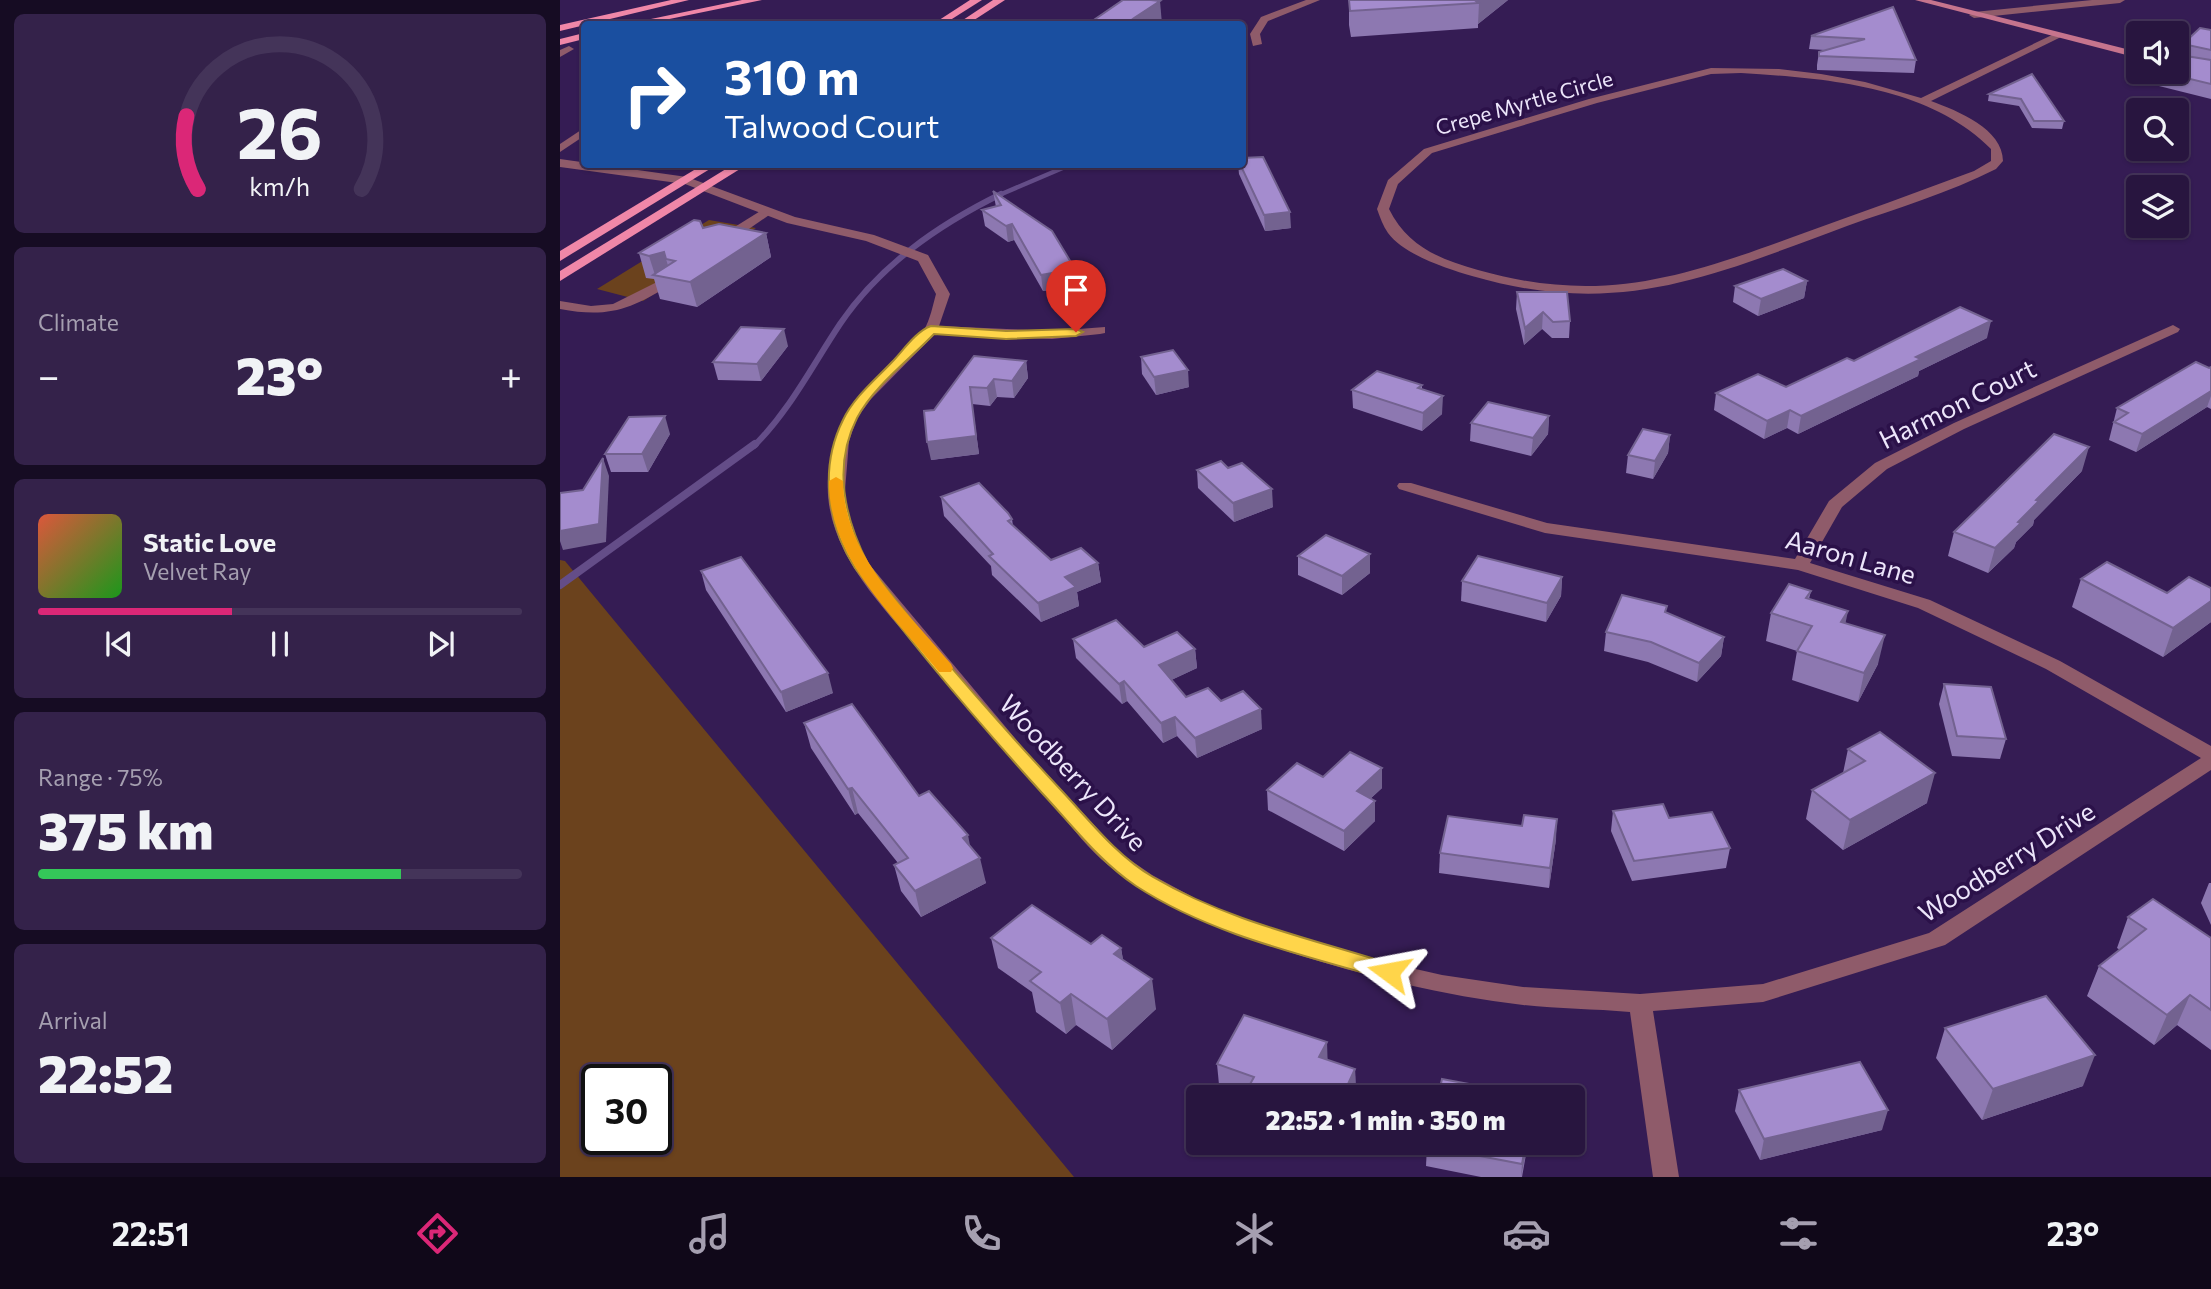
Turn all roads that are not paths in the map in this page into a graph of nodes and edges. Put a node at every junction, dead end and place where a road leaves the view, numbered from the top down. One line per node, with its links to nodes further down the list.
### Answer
1 (684, 0): 9 (main road)
2 (757, 0): 10 (main road)
3 (977, 0): 11 (main road)
4 (1000, 0): 12 (main road)
5 (1315, 0): 17 (street)
6 (1920, 0): 8 (main road)
7 (2120, 0): 8 (street)
8 (1974, 15): 15 (main road)
9 (591, 21)
10 (648, 21)
11 (943, 21)
12 (967, 21)
13 (581, 23): 14 (main road)
14 (560, 28)
15 (2056, 37): 19 (main road); 20 (street)
16 (581, 38): 18 (main road)
17 (1257, 44)
18 (563, 49)
19 (2126, 52)
20 (1925, 100): 20 (street, Crepe Myrtle Circle)
21 (581, 133): 22 (street)
22 (560, 149)
23 (560, 163): 24 (street, Woodberry Drive)
24 (581, 165)
25 (611, 168): 28 (street, Woodberry Drive)
26 (707, 168): 28 (main road)
27 (737, 168): 29 (main road)
28 (687, 181): 29 (street, Woodberry Drive); 32 (main road)
29 (708, 186): 30 (street, Woodberry Drive); 33 (main road)
30 (769, 211): 31 (street); 37 (street, Woodberry Drive)
31 (714, 246)
32 (560, 257)
33 (560, 277)
34 (665, 282): 35 (street)
35 (560, 305)
36 (2173, 329): 40 (street, Harmon Court)
37 (931, 330): 38 (street); 43 (street, Woodberry Drive)
38 (1100, 330)
39 (1405, 486): 40 (street, Aaron Lane)
40 (1800, 565): 41 (street, Aaron Lane)
41 (2211, 755)
42 (2211, 761): 43 (street, Woodberry Drive)
43 (1640, 1003): 44 (street)
44 (1666, 1177)

